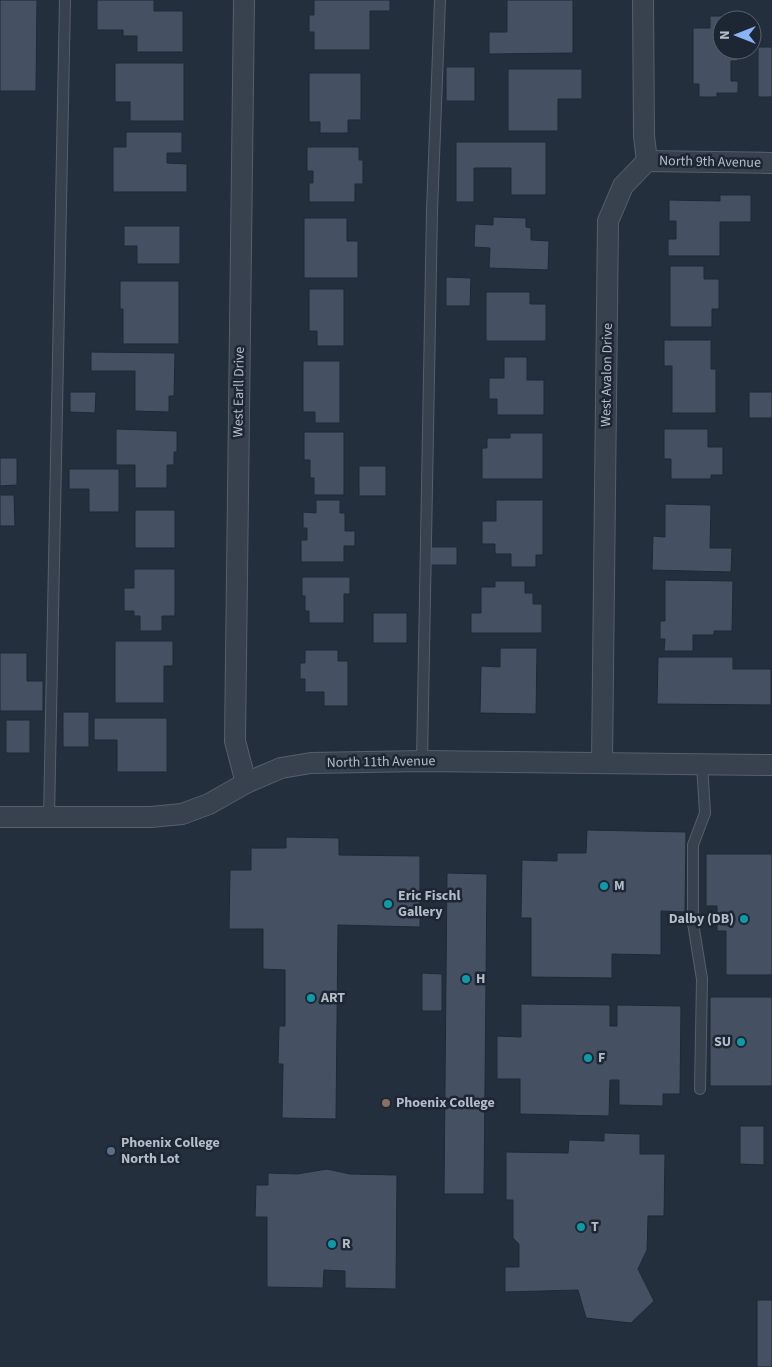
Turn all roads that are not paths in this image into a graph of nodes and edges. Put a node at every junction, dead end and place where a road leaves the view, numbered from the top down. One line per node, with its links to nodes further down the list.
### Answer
1 (65, 0): 13 (lane)
2 (244, 0): 11 (street, West Earll Drive)
3 (440, 0): 7 (lane)
4 (643, 0): 5 (street)
5 (647, 161): 6 (street, North 9th Avenue); 8 (street, West Avalon Drive)
6 (772, 163)
7 (422, 761): 8 (street, North 11th Avenue); 11 (street, North 11th Avenue)
8 (602, 763): 9 (street, North 11th Avenue)
9 (702, 764): 10 (street, North 11th Avenue); 14 (lane)
10 (772, 765)
11 (246, 783): 13 (street, North 11th Avenue)
12 (0, 817): 13 (street, North 11th Avenue)
13 (49, 818)
14 (700, 1088)

